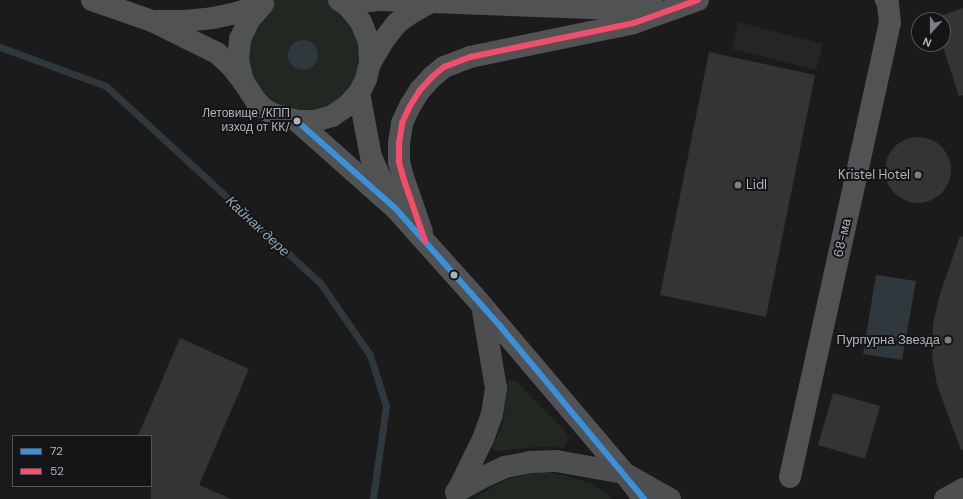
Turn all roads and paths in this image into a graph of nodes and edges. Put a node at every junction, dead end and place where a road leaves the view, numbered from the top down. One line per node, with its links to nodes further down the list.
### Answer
1 (92, 0): 7 (street)
2 (886, 0): 16 (street, 68-ма)
3 (433, 1): 5 (street); 6 (street); 8 (street)
4 (266, 2): 7 (street); 9 (street)
5 (692, 2): 13 (street)
6 (343, 3): 8 (street)
7 (152, 20): 9 (street)
8 (370, 63): 10 (street)
9 (243, 81): 11 (street)
10 (359, 93): 11 (street); 12 (street)
11 (297, 121): 12 (street)
12 (395, 208): 13 (street)
13 (425, 241): 14 (street)
14 (482, 306): 15 (street); 18 (highway)
15 (624, 473): 18 (highway); 19 (street); 20 (highway)
16 (790, 477)
17 (963, 489): 21 (highway)
18 (454, 496)
19 (644, 499)
20 (670, 499)
21 (945, 499)

